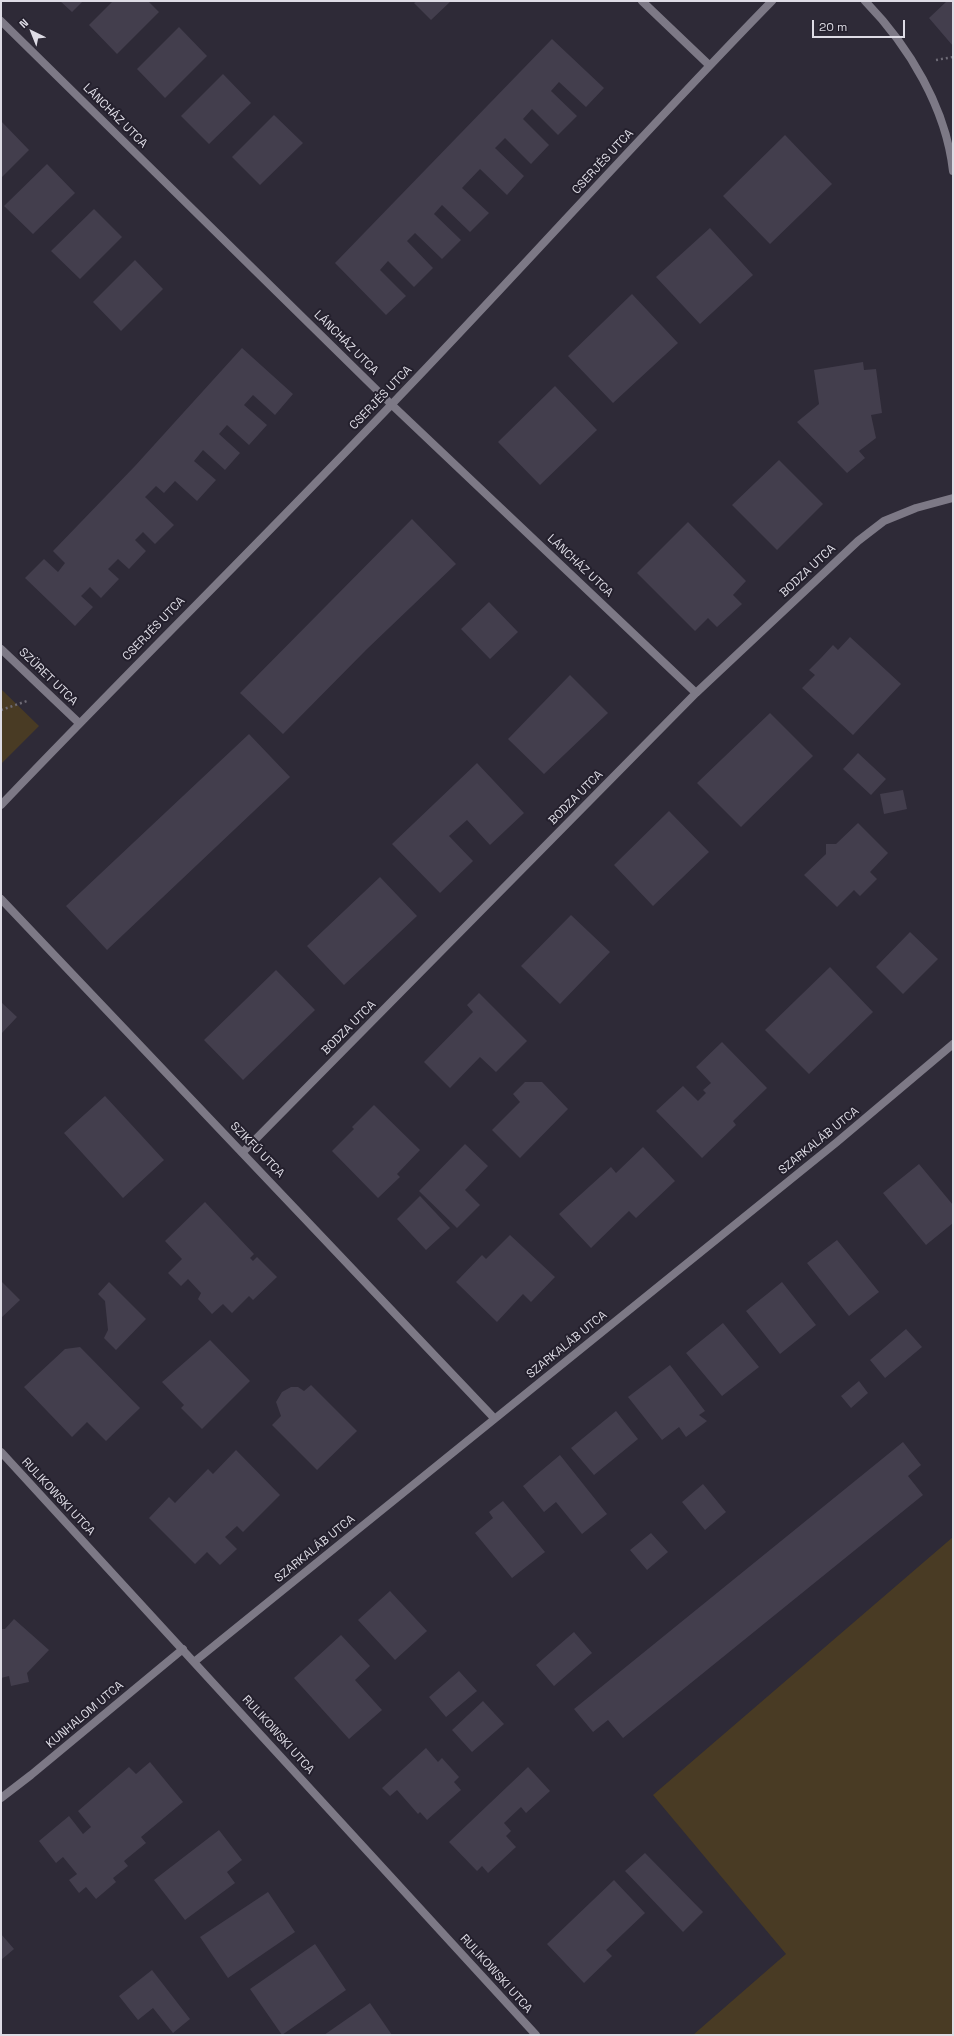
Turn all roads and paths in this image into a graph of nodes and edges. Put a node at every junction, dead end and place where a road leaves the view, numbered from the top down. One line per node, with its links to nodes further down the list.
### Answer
1 (642, 1): 5 (street)
2 (772, 1): 5 (street, CSERJÉS UTCA)
3 (865, 1): 6 (street)
4 (1, 20): 7 (street, LÁNCHÁZ UTCA)
5 (709, 65): 7 (street, CSERJÉS UTCA)
6 (953, 171)
7 (392, 405): 10 (street, LÁNCHÁZ UTCA); 11 (street, CSERJÉS UTCA)
8 (953, 498): 10 (street, BODZA UTCA)
9 (1, 649): 11 (street, SZÜRET UTCA)
10 (696, 693): 15 (street, BODZA UTCA)
11 (79, 723): 12 (street, CSERJÉS UTCA)
12 (1, 805)
13 (1, 899): 15 (street, SZIKFŰ UTCA)
14 (953, 1044): 16 (street, SZARKALÁB UTCA)
15 (243, 1152): 16 (street, SZIKFŰ UTCA)
16 (494, 1418): 19 (street, SZARKALÁB UTCA)
17 (1, 1452): 18 (street, RULIKOWSKI UTCA)
18 (183, 1650): 19 (street, RULIKOWSKI UTCA); 20 (street, KUNHALOM UTCA)
19 (194, 1662): 21 (street, RULIKOWSKI UTCA)
20 (1, 1798)
21 (536, 2035)

